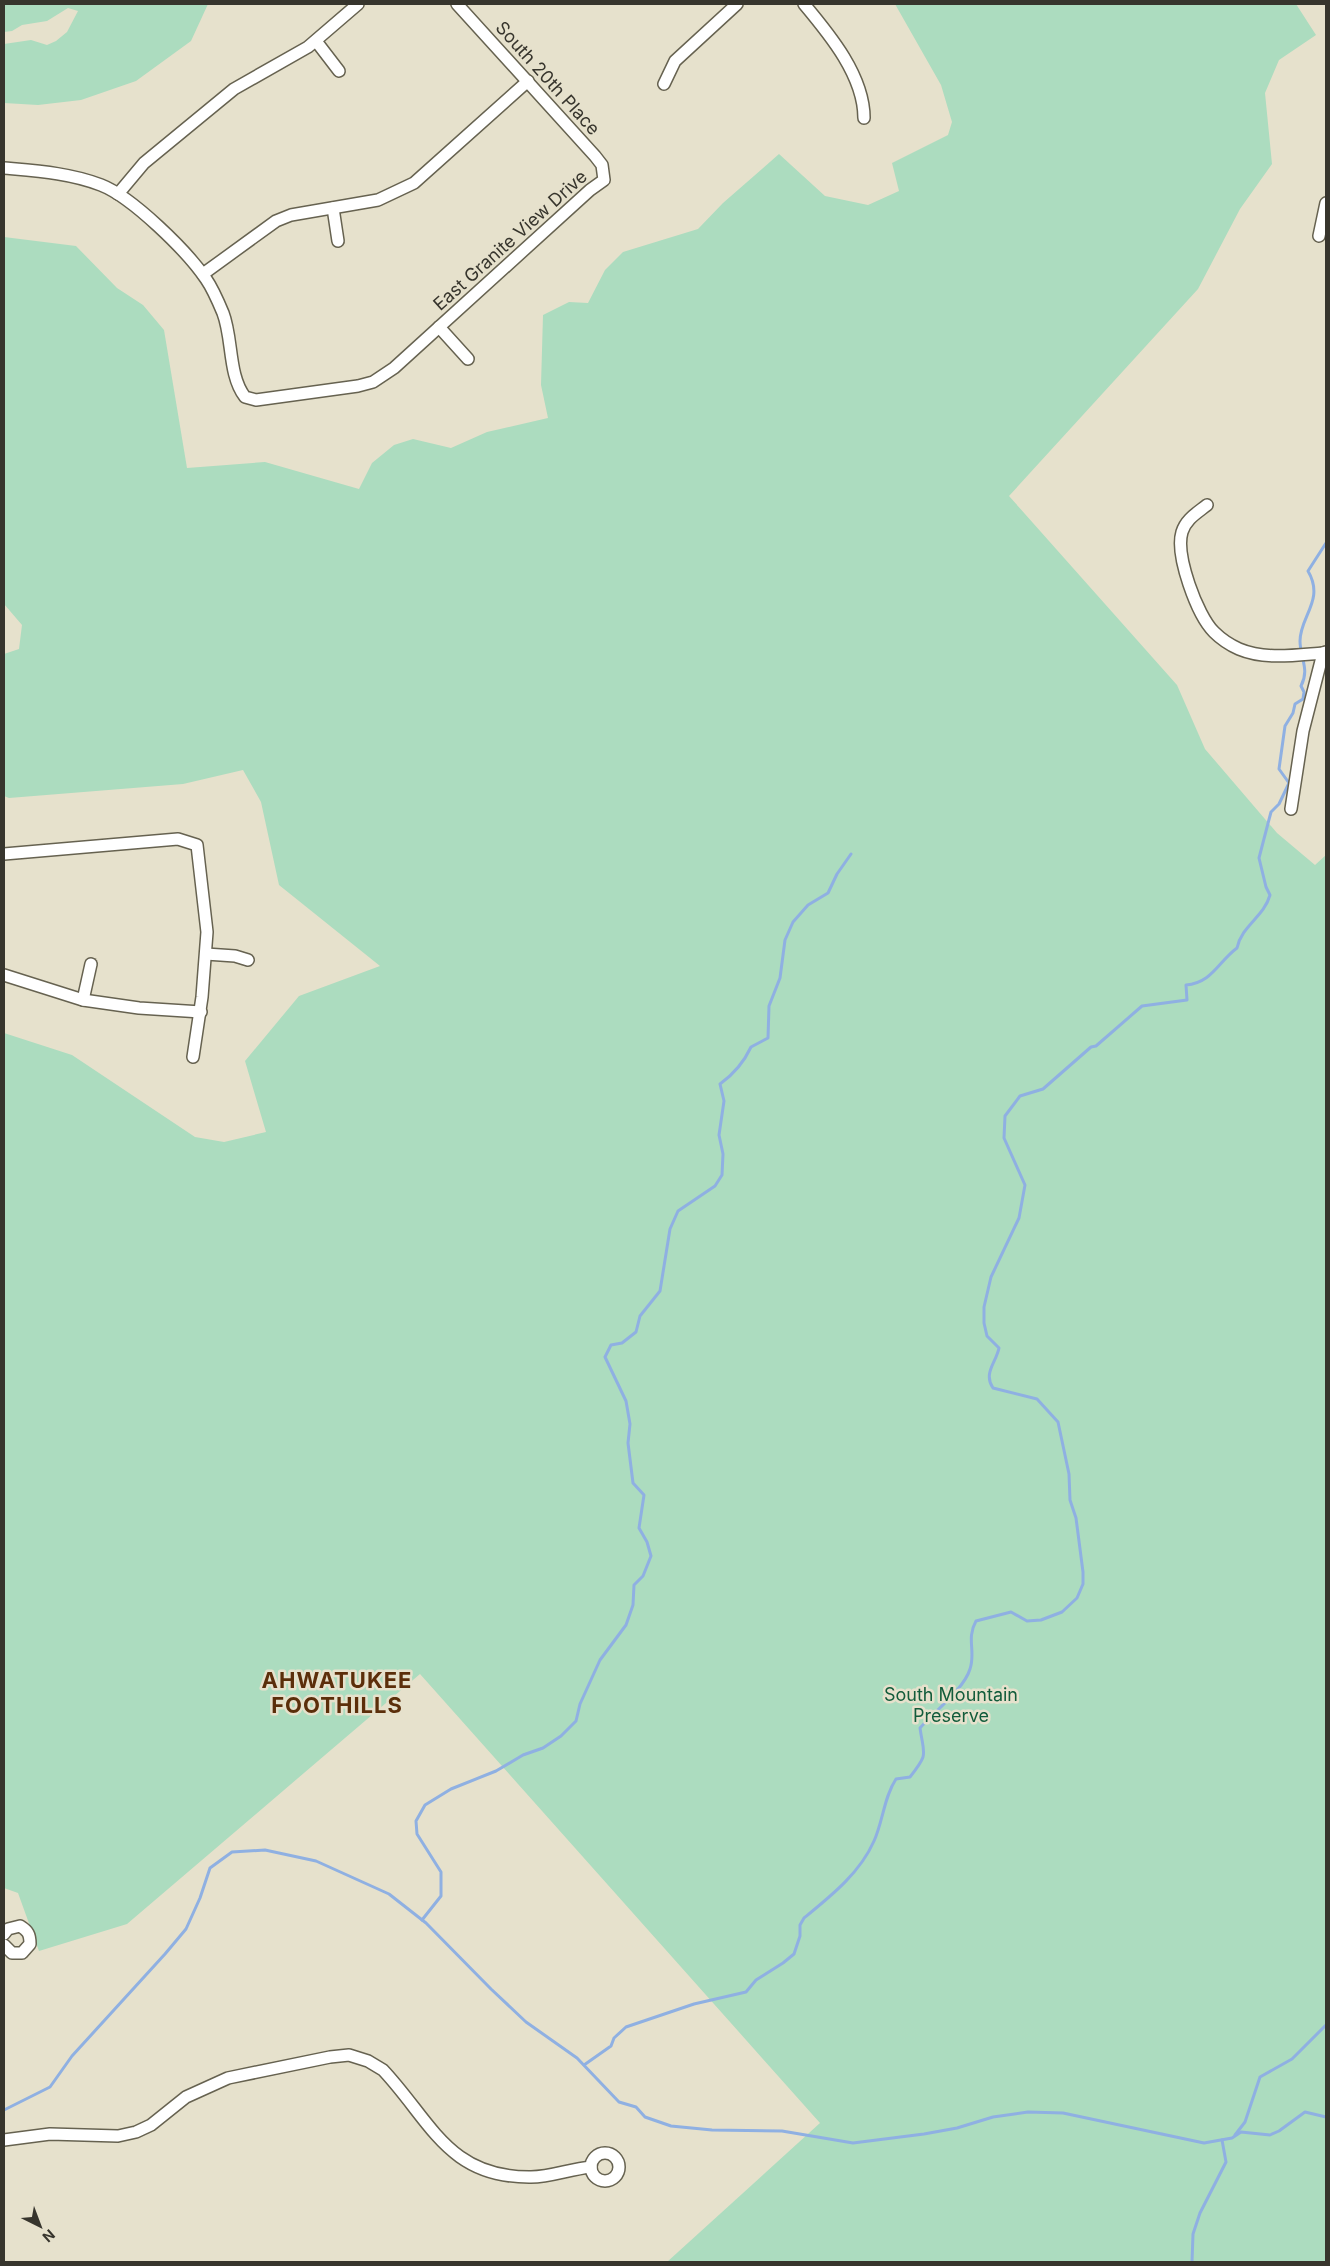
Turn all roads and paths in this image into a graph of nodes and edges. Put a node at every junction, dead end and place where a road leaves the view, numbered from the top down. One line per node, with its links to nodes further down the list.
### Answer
1 (358, 4): 5 (street)
2 (457, 4): 7 (street, South 20th Place)
3 (737, 4): 8 (street)
4 (804, 4): 9 (street)
5 (316, 42): 6 (street); 12 (street)
6 (339, 71)
7 (528, 81): 11 (street, South 20th Place); 14 (street)
8 (664, 84)
9 (864, 118)
10 (4, 168): 12 (street)
11 (604, 180): 18 (street, East Granite View Drive)
12 (118, 194): 17 (street)
13 (1326, 203): 15 (street)
14 (333, 208): 16 (street); 17 (street)
15 (1319, 236)
16 (338, 241)
17 (203, 274): 18 (street, East Granite View Drive)
18 (439, 327): 19 (street, East Granite View Drive)
19 (468, 360)
20 (1207, 504): 21 (street)
21 (1325, 652): 22 (street)
22 (1291, 809)
23 (4, 854): 24 (street)
24 (206, 954): 25 (street); 29 (street)
25 (248, 960)
26 (91, 964): 28 (street)
27 (4, 975): 28 (street)
28 (82, 1000): 29 (street)
29 (201, 1012): 30 (street)
30 (193, 1057)
31 (4, 1934): 32 (street)
32 (4, 1945)
33 (4, 2140): 34 (street)
34 (591, 2167)

